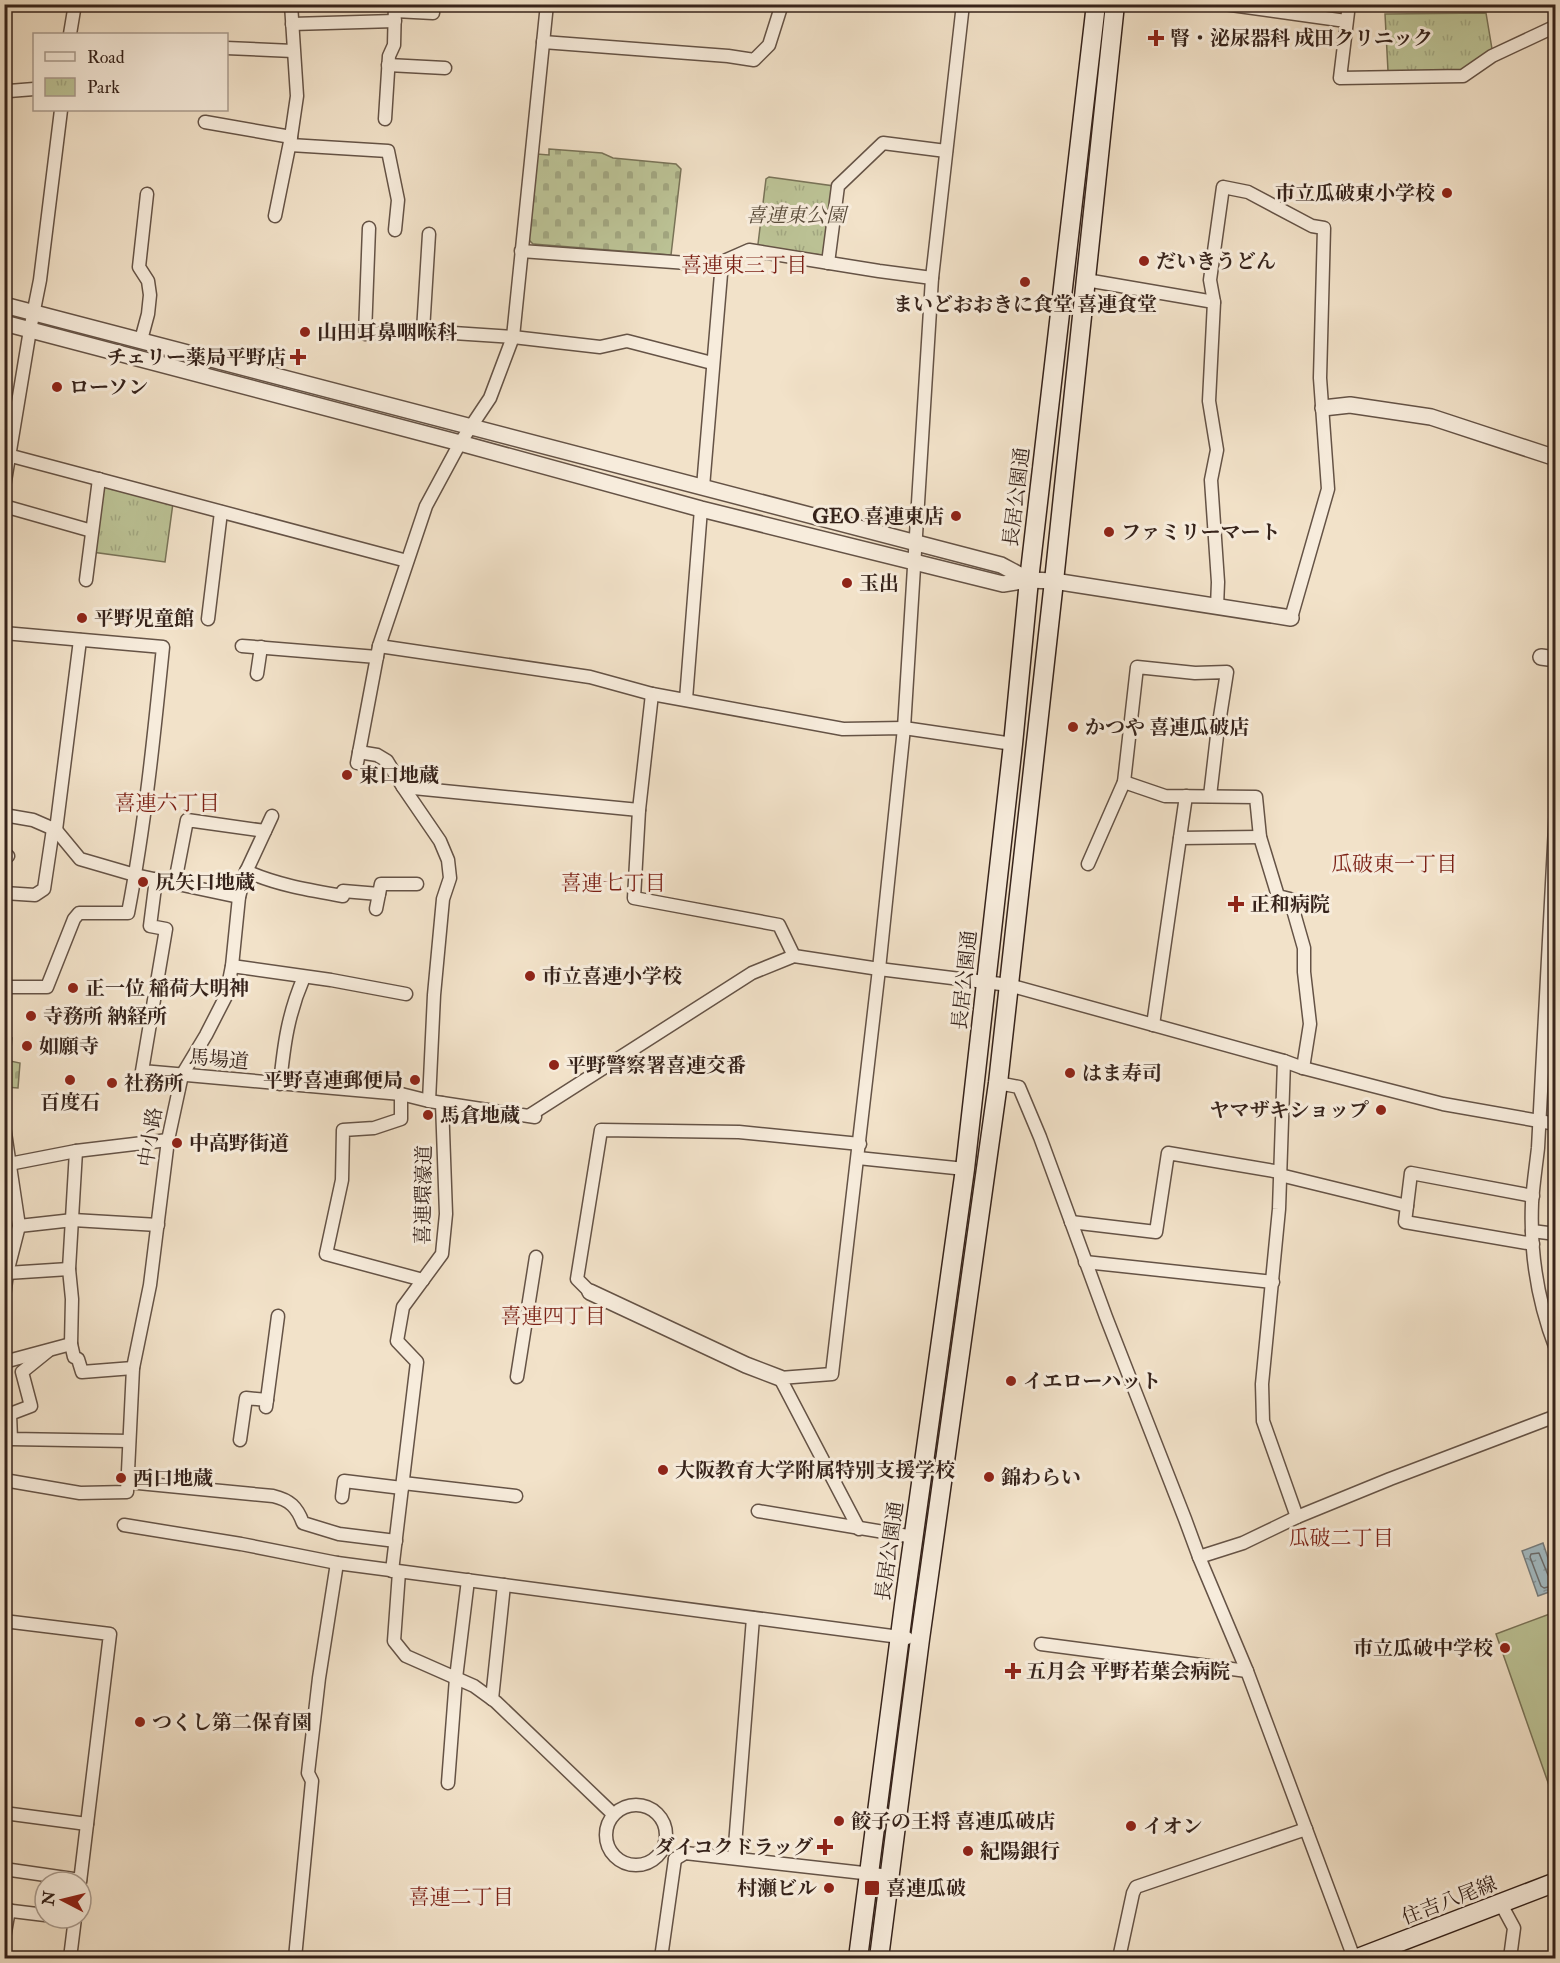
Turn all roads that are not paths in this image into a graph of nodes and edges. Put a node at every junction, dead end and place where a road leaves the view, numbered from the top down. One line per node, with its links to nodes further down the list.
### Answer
1 (75, 4): 15 (street)
2 (291, 4): 13 (street)
3 (433, 4): 11 (street)
4 (547, 4): 16 (street)
5 (782, 4): 16 (street)
6 (963, 4): 27 (street)
7 (1096, 4): 63 (main road, 長居公園通)
8 (1115, 4): 37 (main road)
9 (1224, 4): 12 (street)
10 (1349, 4): 12 (street)
11 (395, 12): 13 (street); 19 (street)
12 (1346, 21): 14 (street)
13 (292, 24): 18 (street)
14 (1556, 26)
15 (70, 33)
16 (543, 42): 33 (street)
17 (228, 48): 18 (street)
18 (293, 51): 26 (street)
19 (388, 65): 20 (street); 24 (street)
20 (445, 68)
21 (4, 84): 22 (street)
22 (33, 89)
23 (61, 111): 40 (street)
24 (386, 119)
25 (205, 122): 26 (street)
26 (290, 141): 29 (street); 31 (street)
27 (946, 151): 35 (street); 36 (street)
28 (147, 194): 45 (street)
29 (275, 216)
30 (369, 228): 43 (street)
31 (395, 231)
32 (429, 234): 43 (street)
33 (521, 251): 34 (street); 44 (street)
34 (722, 262): 35 (street); 46 (street)
35 (828, 262): 36 (street)
36 (932, 278): 59 (street)
37 (1086, 280): 38 (street); 64 (main road)
38 (1214, 302): 47 (street); 65 (street)
39 (4, 305): 40 (street)
40 (33, 312): 42 (street); 45 (street)
41 (4, 323): 42 (street)
42 (30, 330): 49 (street); 50 (street)
43 (423, 331): 44 (street)
44 (513, 337): 46 (street); 48 (street)
45 (141, 340): 48 (street)
46 (712, 363): 54 (street)
47 (1323, 408): 51 (street); 66 (street)
48 (470, 428): 49 (street); 54 (street)
49 (460, 443): 56 (street); 60 (street)
50 (7, 455): 52 (street); 53 (street)
51 (1556, 458)
52 (99, 479): 57 (street); 58 (street)
53 (4, 487)
54 (703, 487): 59 (street)
55 (4, 507): 58 (street)
56 (701, 509): 61 (street); 75 (street)
57 (221, 512): 60 (street); 67 (street)
58 (92, 531): 62 (street)
59 (916, 544): 61 (street); 63 (street)
60 (407, 561): 72 (street)
61 (915, 563): 63 (street); 76 (street)
62 (86, 580)
63 (1029, 580): 64 (street); 77 (main road, 長居公園通)
64 (1054, 581): 65 (street); 107 (main road)
65 (1217, 607): 66 (street)
66 (1291, 618)
67 (208, 619)
68 (4, 633): 69 (street)
69 (80, 640): 87 (street); 93 (street)
70 (242, 646): 71 (street)
71 (261, 647): 72 (street); 73 (street)
72 (378, 652): 74 (street); 79 (street)
73 (257, 674)
74 (652, 694): 75 (street); 83 (street)
75 (686, 699): 76 (street)
76 (904, 728): 77 (street); 103 (street)
77 (1012, 744): 106 (main road, 長居公園通)
78 (1124, 782): 80 (street); 81 (street); 91 (street)
79 (403, 788): 83 (street); 117 (street)
80 (1186, 796): 81 (street); 90 (street)
81 (1210, 796): 89 (street)
82 (1556, 808): 84 (street)
83 (639, 810): 101 (street)
84 (1555, 813): 104 (street)
85 (4, 815): 87 (street)
86 (272, 816): 88 (street, 中小路)
87 (54, 829): 93 (street); 97 (street)
88 (265, 831): 92 (street, 中小路); 95 (street)
89 (1260, 837): 90 (street); 112 (street)
90 (1180, 838): 110 (street)
91 (1088, 864)
92 (246, 871): 98 (street); 99 (street, 中小路)
93 (135, 875): 94 (street); 108 (street)
94 (156, 879): 95 (street); 113 (street, 馬場道)
95 (175, 882): 99 (street)
96 (417, 884): 98 (street)
97 (4, 893)
98 (379, 894): 100 (street)
99 (239, 897): 102 (street, 中小路)
100 (376, 909)
101 (794, 956): 103 (street); 118 (street, 馬場道)
102 (232, 966): 105 (street); 113 (street, 中小路)
103 (879, 969): 106 (street); 123 (street)
104 (1551, 976): 119 (street)
105 (304, 977): 109 (street); 115 (street)
106 (987, 982): 107 (street); 127 (main road, 長居公園通)
107 (1009, 986): 110 (street); 114 (main road)
108 (4, 987)
109 (406, 994)
110 (1153, 1025): 111 (street)
111 (1284, 1061): 112 (street); 128 (street)
112 (1303, 1068): 119 (street)
113 (182, 1075): 115 (street, 馬場道); 122 (street, 中小路)
114 (998, 1083): 132 (street); 176 (main road)
115 (280, 1084): 116 (street, 馬場道)
116 (401, 1094): 117 (street, 馬場道); 142 (street)
117 (429, 1101): 118 (street, 馬場道)
118 (442, 1103): 142 (street, 喜連環濠道)
119 (1538, 1121): 120 (street); 129 (street)
120 (1556, 1124)
121 (4, 1126): 126 (street)
122 (168, 1140): 124 (street); 133 (street, 中小路)
123 (860, 1144): 125 (street); 144 (street)
124 (76, 1151): 126 (street); 131 (street)
125 (858, 1158): 127 (street); 153 (street)
126 (8, 1164): 134 (street)
127 (965, 1169): 166 (main road, 長居公園通)
128 (1280, 1174): 130 (street); 132 (street); 143 (street)
129 (1533, 1196): 130 (street); 135 (street)
130 (1407, 1206): 137 (street)
131 (73, 1220): 133 (street); 134 (street); 140 (street)
132 (1071, 1222): 139 (street)
133 (158, 1225): 151 (street, 中小路)
134 (19, 1226): 141 (street)
135 (1532, 1231): 136 (street); 137 (street)
136 (1556, 1234)
137 (1533, 1244): 148 (street)
138 (536, 1257): 152 (street)
139 (1085, 1262): 143 (street); 168 (street)
140 (69, 1269): 141 (street); 147 (street)
141 (7, 1273): 145 (street)
142 (423, 1280): 158 (street, 喜連環濠道)
143 (1273, 1282): 163 (street)
144 (590, 1292): 153 (street)
145 (4, 1297)
146 (278, 1316): 155 (street)
147 (71, 1344): 149 (street); 151 (street)
148 (1556, 1349)
149 (48, 1351): 150 (street); 156 (street)
150 (4, 1362)
151 (133, 1368): 156 (street, 中小路)
152 (517, 1377)
153 (780, 1378): 165 (street)
154 (1556, 1416): 163 (street)
155 (240, 1440)
156 (129, 1441): 159 (street, 中小路)
157 (4, 1480): 159 (street)
158 (402, 1485): 160 (street); 161 (street); 167 (street, 喜連環濠道)
159 (127, 1487): 167 (street)
160 (516, 1496)
161 (342, 1497)
162 (758, 1511): 165 (street)
163 (1297, 1517): 168 (street)
164 (124, 1525): 169 (street)
165 (859, 1529): 166 (street)
166 (914, 1537): 175 (main road, 長居公園通)
167 (396, 1541): 170 (street, 喜連環濠道)
168 (1198, 1557): 178 (street)
169 (337, 1563): 170 (street); 202 (street)
170 (396, 1572): 171 (street); 179 (street, 喜連環濠道)
171 (468, 1580): 172 (street); 179 (street)
172 (504, 1585): 173 (street); 180 (street)
173 (753, 1618): 175 (street); 187 (street)
174 (4, 1621): 184 (street)
175 (900, 1637): 176 (street); 192 (main road, 長居公園通)
176 (920, 1640): 193 (main road)
177 (1041, 1644): 178 (street)
178 (1247, 1671): 185 (street)
179 (456, 1677): 180 (street, 喜連環濠道); 181 (street)
180 (492, 1699): 183 (street, 喜連環濠道)
181 (448, 1783)
182 (4, 1813): 184 (street)
183 (614, 1814): 186 (street); 186 (street)
184 (87, 1824): 190 (street)
185 (1306, 1829): 206 (street); 207 (street)
186 (660, 1853): 188 (street)
187 (734, 1858): 188 (street); 192 (street)
188 (675, 1859): 203 (street)
189 (4, 1869): 191 (street)
190 (81, 1870)
191 (33, 1874)
192 (869, 1874): 193 (street); 204 (main road, 長居公園通)
193 (890, 1876): 205 (main road)
194 (1556, 1882): 195 (main road, 住吉八尾線)
195 (1501, 1904): 200 (main road, 住吉八尾線); 208 (street)
196 (7, 1910): 197 (street); 199 (street)
197 (33, 1913)
198 (72, 1930): 201 (street)
199 (4, 1938)
200 (1382, 1954): 207 (main road, 住吉八尾線)
201 (70, 1959)
202 (295, 1959)
203 (661, 1959)
204 (858, 1959)
205 (879, 1959)
206 (1119, 1959)
207 (1356, 1959)
208 (1510, 1959)

